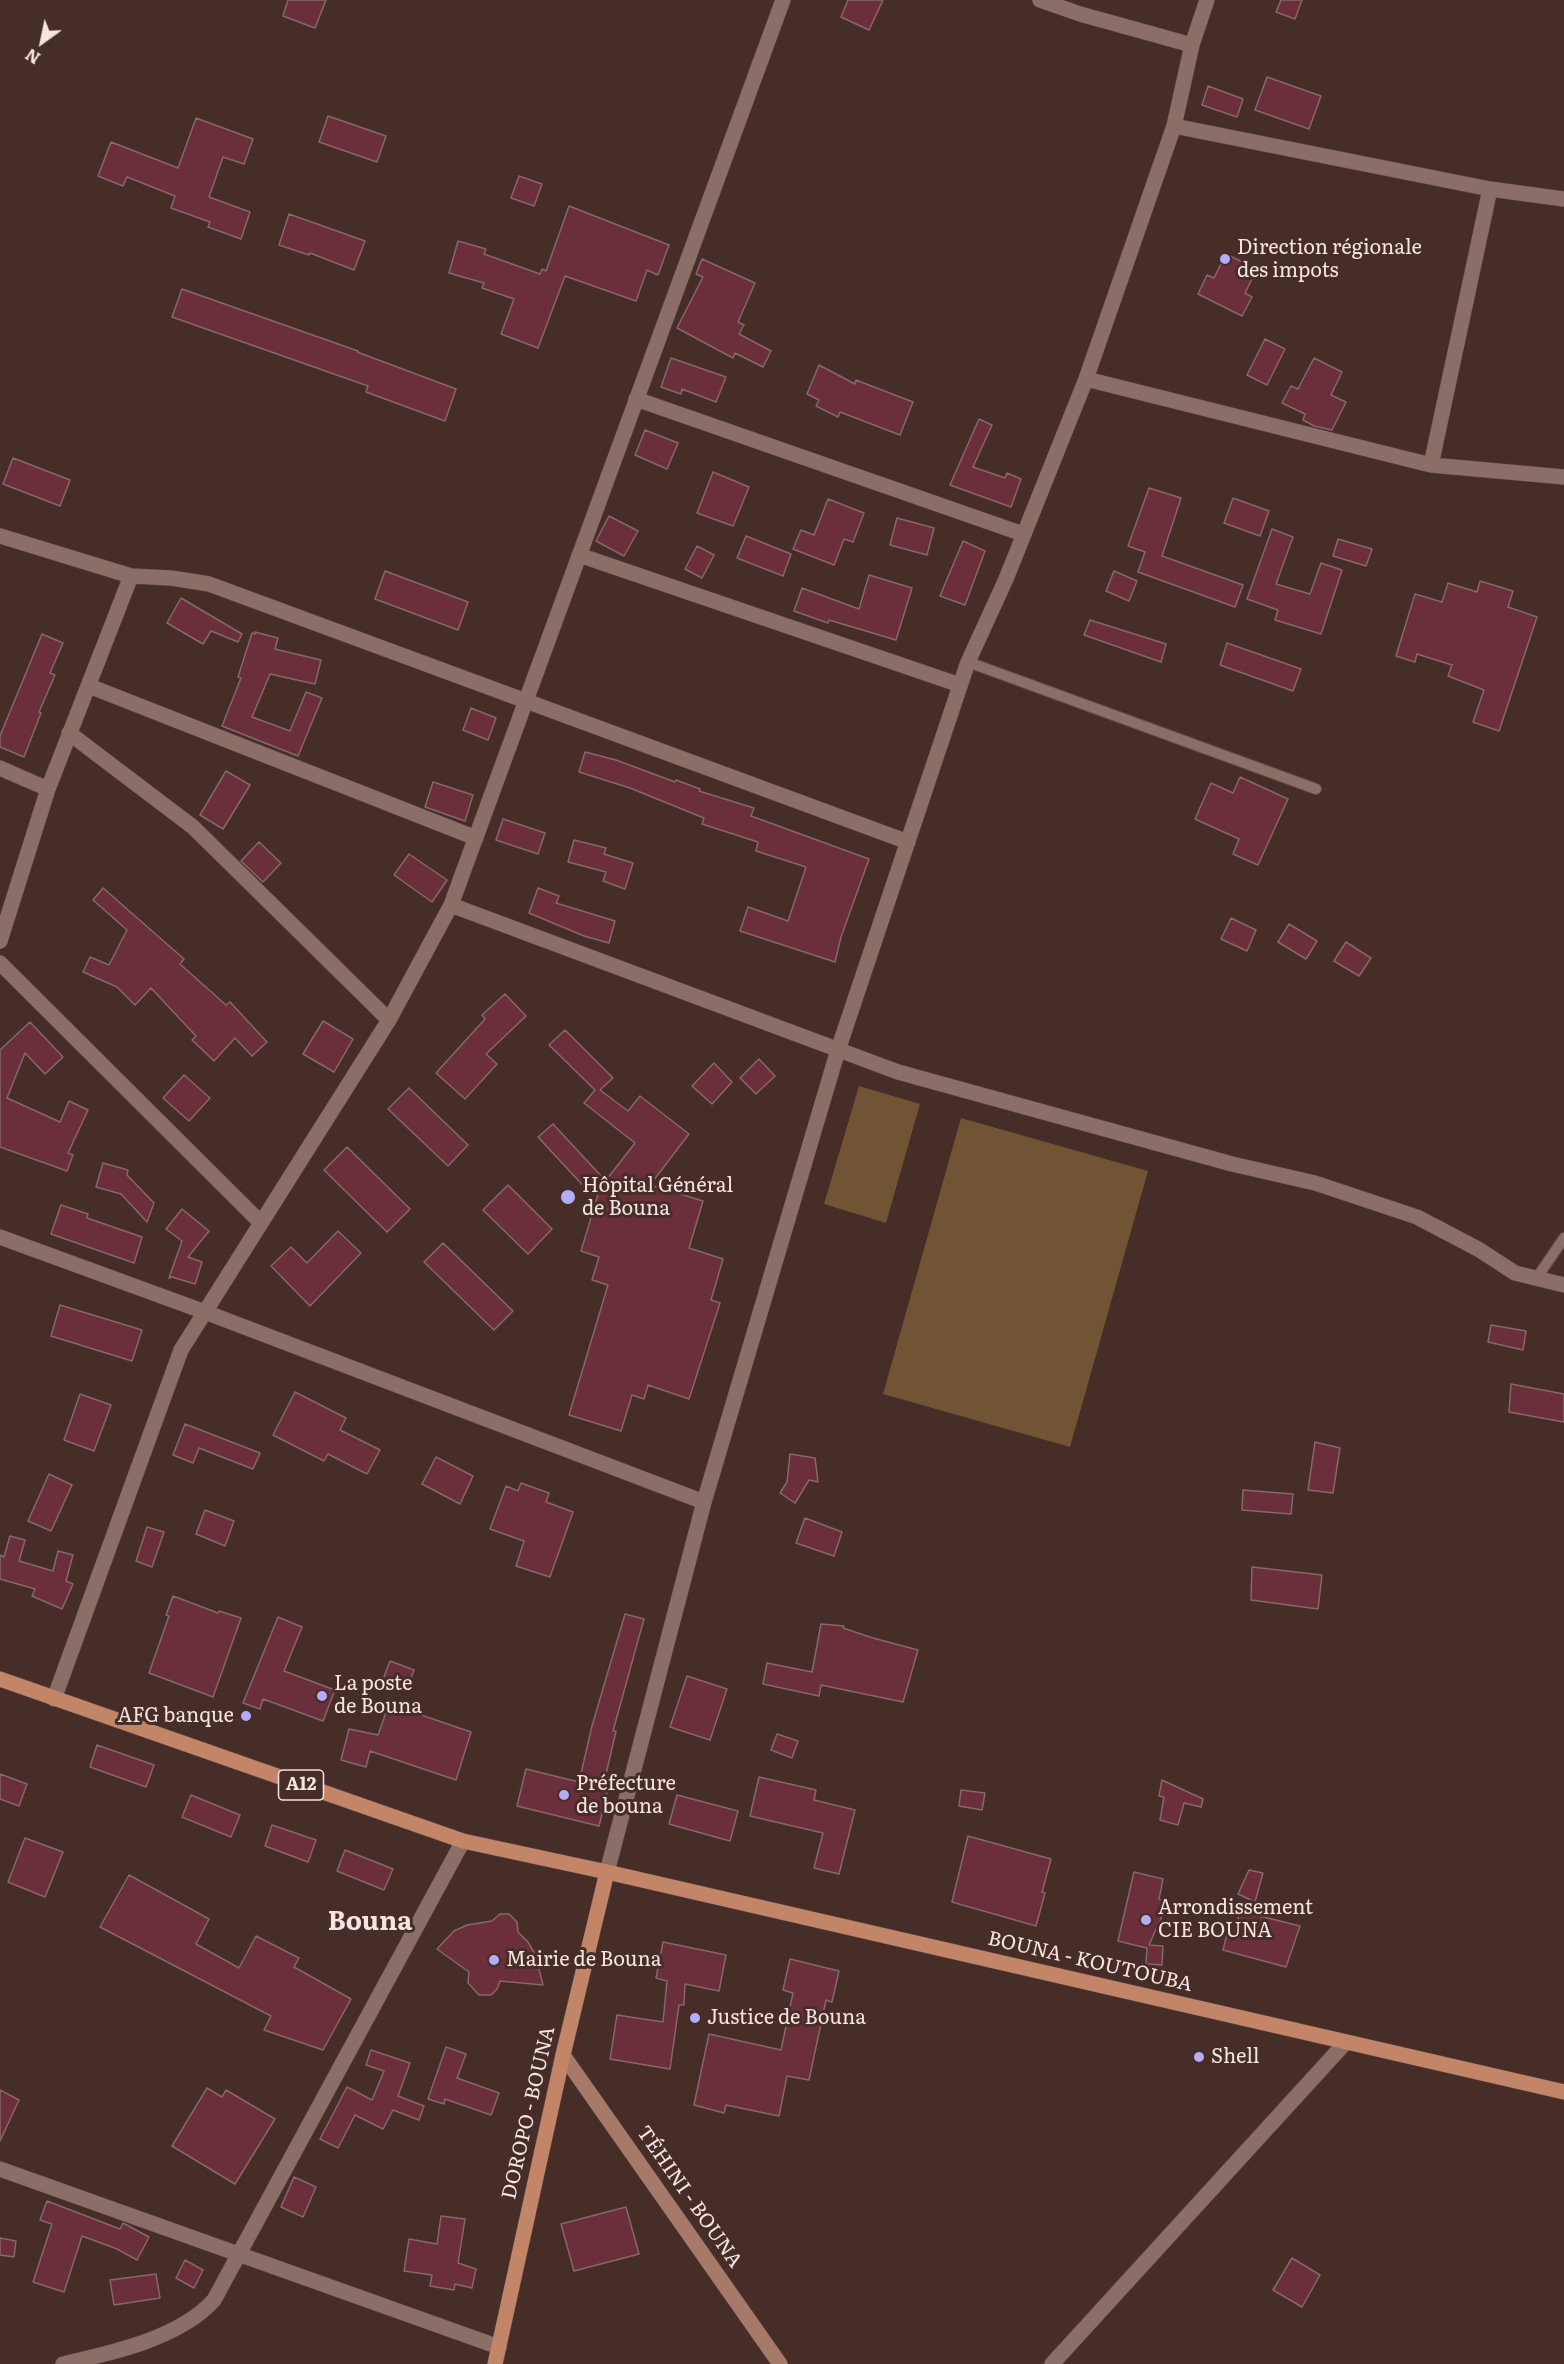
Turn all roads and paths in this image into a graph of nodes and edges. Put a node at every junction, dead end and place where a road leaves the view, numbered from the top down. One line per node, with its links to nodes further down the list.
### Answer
1 (783, 0): 9 (street)
2 (1040, 0): 4 (street)
3 (1207, 0): 4 (street)
4 (1192, 45): 5 (street)
5 (1174, 126): 6 (street); 8 (street)
6 (1490, 189): 7 (street); 10 (street)
7 (1564, 200)
8 (1086, 380): 10 (street); 12 (street)
9 (636, 399): 12 (street); 14 (street)
10 (1431, 465): 11 (street)
11 (1564, 477)
12 (1023, 534): 16 (street)
13 (0, 536): 15 (street)
14 (579, 555): 17 (street); 19 (street)
15 (131, 576): 18 (street); 19 (street)
16 (968, 662): 17 (street); 23 (lane)
17 (960, 685): 25 (street)
18 (89, 686): 20 (street); 24 (street)
19 (526, 700): 24 (street); 25 (street)
20 (69, 733): 22 (street); 29 (street)
21 (0, 768): 22 (street)
22 (48, 789): 27 (street)
23 (1316, 789)
24 (476, 838): 26 (street)
25 (908, 842): 30 (street)
26 (451, 905): 29 (street); 30 (street)
27 (0, 940)
28 (0, 963): 31 (street)
29 (389, 1020): 31 (street)
30 (838, 1050): 34 (street); 37 (street)
31 (260, 1222): 36 (street)
32 (0, 1237): 36 (street)
33 (1564, 1238): 34 (lane)
34 (1536, 1279): 35 (street)
35 (1564, 1286)
36 (206, 1312): 37 (street); 39 (street)
37 (704, 1502): 41 (street)
38 (0, 1679): 39 (main road, A12)
39 (54, 1699): 40 (main road, A12)
40 (463, 1841): 41 (main road, A12); 46 (street)
41 (607, 1872): 42 (main road, BOUNA - KOUTOUBA); 43 (main road, DOROPO - BOUNA)
42 (1346, 2042): 44 (main road, BOUNA - KOUTOUBA); 51 (street)
43 (563, 2055): 47 (main road, DOROPO - BOUNA); 50 (street, TÉHINI - BOUNA)
44 (1564, 2092)
45 (0, 2169): 46 (street)
46 (238, 2254): 47 (street); 48 (street)
47 (499, 2347): 49 (main road, DOROPO - BOUNA)
48 (63, 2364)
49 (495, 2364)
50 (780, 2364)
51 (1052, 2364)

